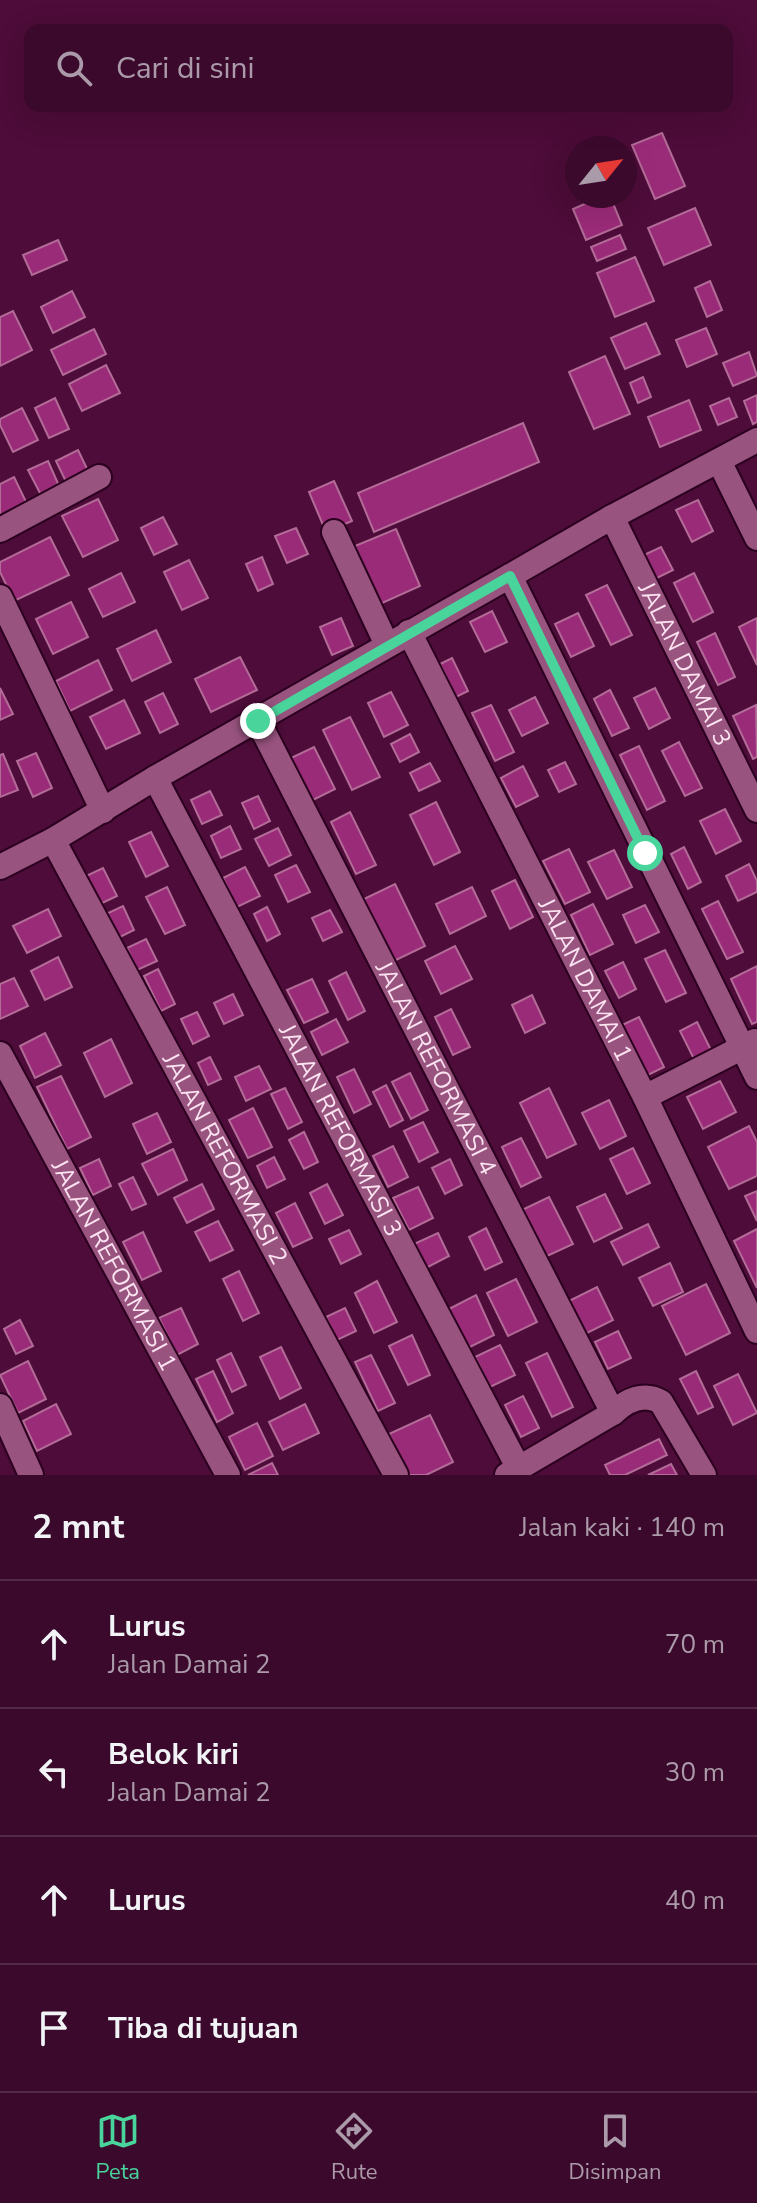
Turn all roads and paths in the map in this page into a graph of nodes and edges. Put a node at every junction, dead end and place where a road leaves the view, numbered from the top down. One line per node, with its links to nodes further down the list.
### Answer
1 (757, 440): 2 (street)
2 (719, 461): 4 (street); 7 (street)
3 (99, 477): 5 (street)
4 (612, 517): 8 (street); 15 (street, JALAN DAMAI 3)
5 (0, 530)
6 (334, 532): 12 (street)
7 (757, 538)
8 (510, 576): 11 (street); 19 (street)
9 (0, 597): 10 (street)
10 (6, 625): 16 (street)
11 (409, 632): 12 (street); 22 (street, JALAN DAMAI 1)
12 (387, 645): 13 (street)
13 (258, 721): 14 (street); 25 (street, JALAN REFORMASI 4)
14 (155, 778): 16 (street); 26 (street, JALAN REFORMASI 3)
15 (757, 810)
16 (103, 811): 17 (street)
17 (53, 840): 18 (street); 29 (street, JALAN REFORMASI 2)
18 (0, 867)
19 (750, 1044): 21 (street); 22 (street)
20 (0, 1054): 28 (street, JALAN REFORMASI 1)
21 (757, 1077)
22 (645, 1097): 23 (street, JALAN DAMAI 1)
23 (757, 1331)
24 (0, 1406): 27 (street)
25 (613, 1413): 26 (street); 30 (street)
26 (512, 1472)
27 (31, 1475)
28 (228, 1475)
29 (396, 1475)
30 (704, 1475)

